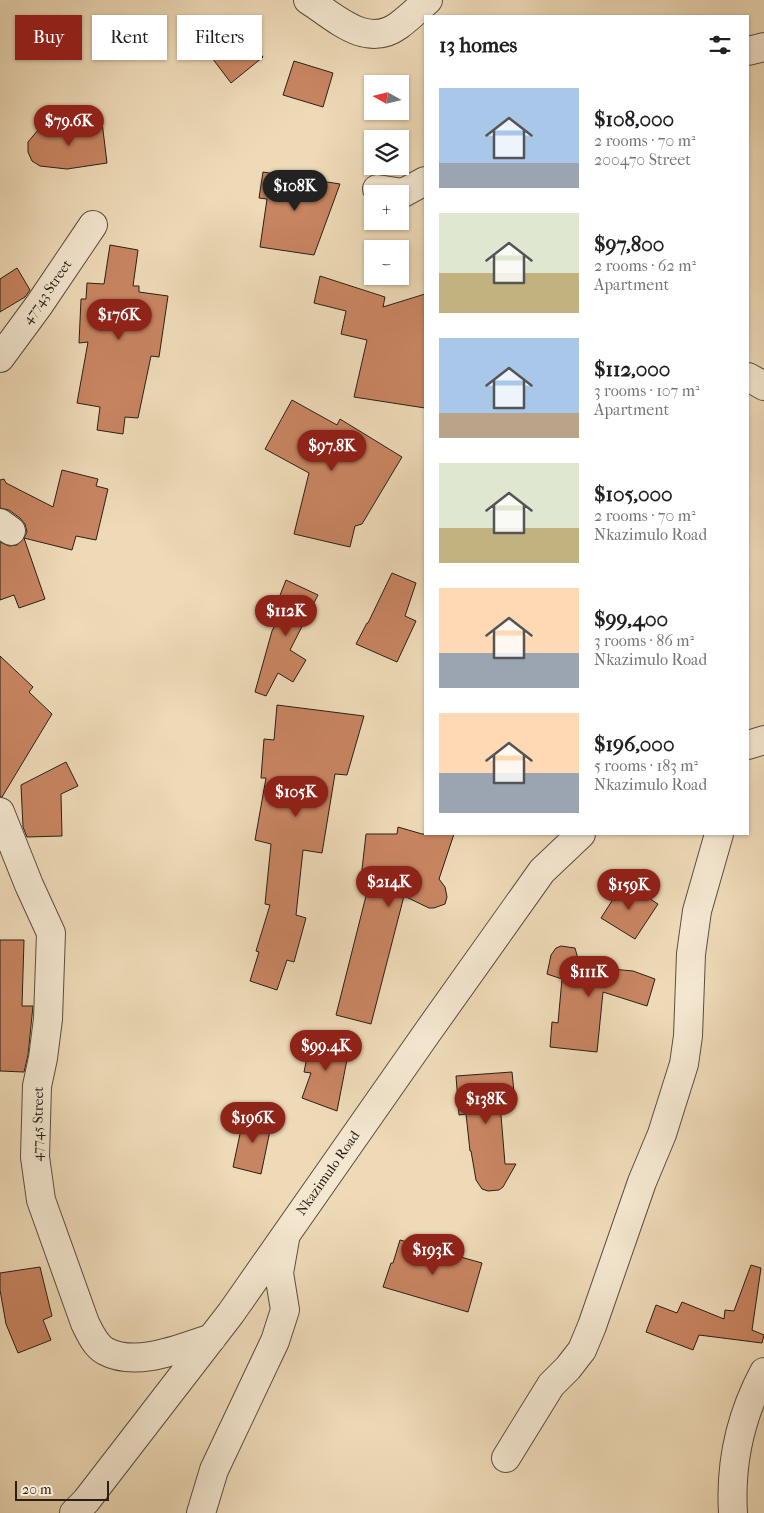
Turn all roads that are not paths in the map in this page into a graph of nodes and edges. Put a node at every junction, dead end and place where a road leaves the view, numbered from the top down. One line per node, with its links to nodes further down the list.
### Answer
1 (308, 0): 2 (street)
2 (428, 0)
3 (764, 47): 4 (street)
4 (749, 51)
5 (424, 182): 6 (street)
6 (409, 189)
7 (93, 225): 8 (street, 47743 Street)
8 (0, 358)
9 (749, 378): 10 (street)
10 (764, 386)
11 (764, 740): 12 (street)
12 (749, 745)
13 (0, 812): 17 (street, 47745 Street)
14 (580, 835): 16 (street, Nkazimulo Road)
15 (718, 835): 19 (street)
16 (286, 1233): 17 (street, Nkazimulo Road); 21 (street)
17 (212, 1338): 20 (street, Nkazimulo Road)
18 (764, 1372): 22 (street)
19 (506, 1458)
20 (74, 1513)
21 (201, 1513)
22 (733, 1513)

